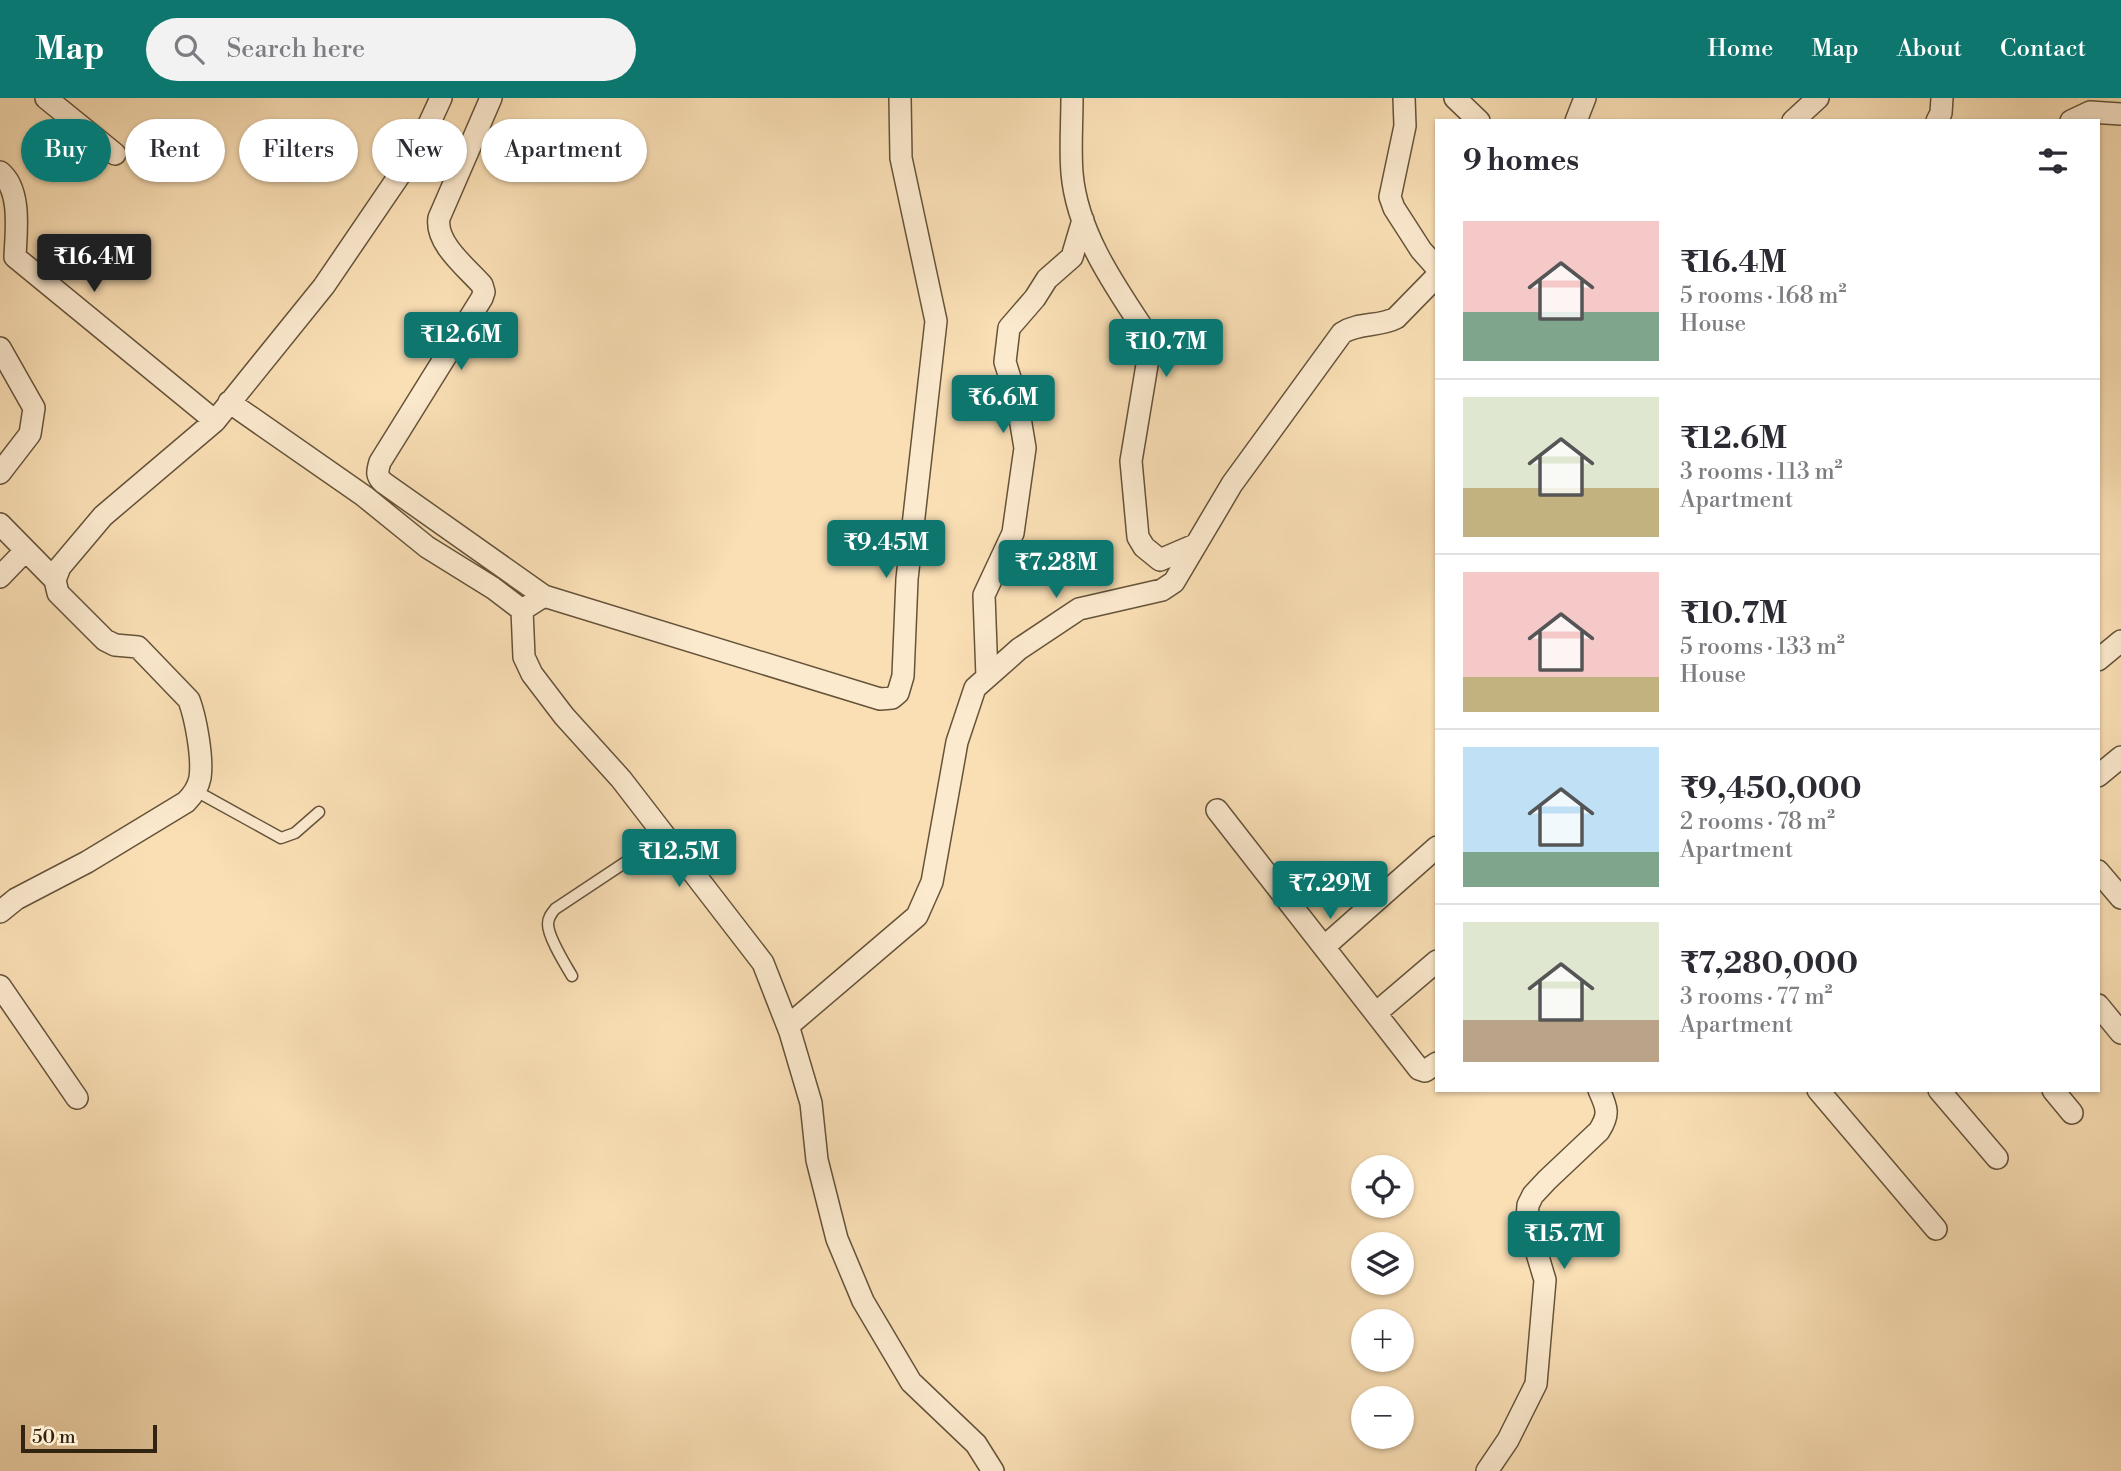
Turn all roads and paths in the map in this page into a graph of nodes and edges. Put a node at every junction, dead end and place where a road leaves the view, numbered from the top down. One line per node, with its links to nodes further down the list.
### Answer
1 (46, 98): 17 (street)
2 (441, 98): 24 (street)
3 (491, 98): 32 (street)
4 (900, 98): 32 (street)
5 (1072, 98): 19 (street)
6 (1404, 98): 21 (street)
7 (1455, 98): 12 (street)
8 (1585, 98): 13 (street)
9 (1814, 99): 14 (street)
10 (1953, 100): 15 (street)
11 (2121, 114): 16 (street)
12 (1477, 119)
13 (1577, 119)
14 (1795, 119)
15 (1938, 119)
16 (2076, 119)
17 (115, 154)
18 (0, 172): 20 (street)
19 (1083, 219): 28 (street); 36 (street)
20 (8, 259): 25 (street)
21 (1435, 266)
22 (1435, 278): 28 (street)
23 (0, 348): 26 (street)
24 (229, 402): 25 (street); 33 (street)
25 (215, 421): 31 (street)
26 (0, 473)
27 (0, 524): 29 (street)
28 (1195, 545): 36 (street)
29 (25, 551): 30 (street); 31 (street)
30 (0, 576)
31 (55, 580): 39 (street)
32 (544, 596): 33 (street)
33 (522, 610): 42 (street)
34 (2121, 641): 35 (street)
35 (2100, 658)
36 (987, 677): 51 (street)
37 (2121, 757): 38 (street)
38 (2100, 774)
39 (196, 791): 41 (lane); 44 (street)
40 (1217, 810): 45 (street)
41 (319, 812)
42 (665, 836): 47 (lane); 51 (street)
43 (1435, 849): 45 (street)
44 (0, 912)
45 (1324, 947): 50 (street)
46 (1435, 963): 50 (street)
47 (572, 976)
48 (0, 986): 58 (street)
49 (2100, 1007): 52 (street)
50 (1376, 1013): 53 (street)
51 (788, 1026): 62 (street)
52 (2121, 1033)
53 (1435, 1064)
54 (1600, 1092): 63 (street)
55 (1820, 1092): 61 (street)
56 (1941, 1092): 60 (street)
57 (2055, 1092): 59 (street)
58 (78, 1098)
59 (2072, 1113)
60 (1997, 1158)
61 (1936, 1229)
62 (993, 1471)
63 (1487, 1471)

